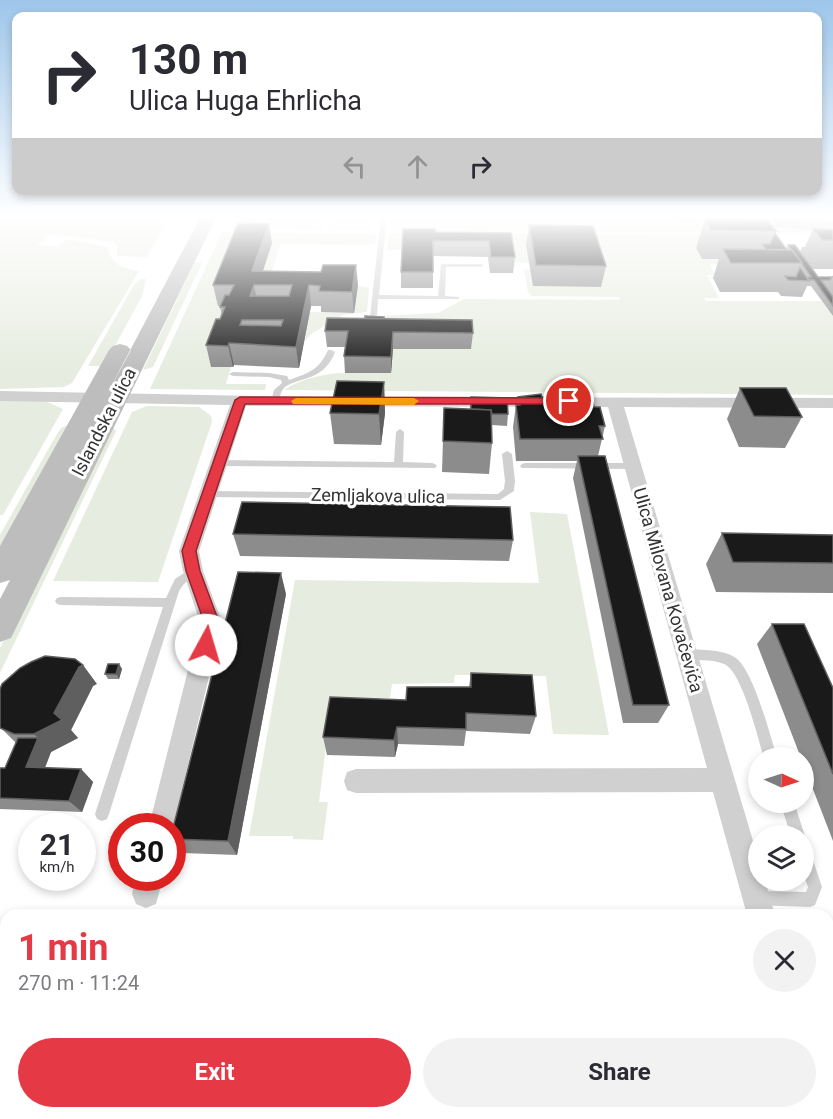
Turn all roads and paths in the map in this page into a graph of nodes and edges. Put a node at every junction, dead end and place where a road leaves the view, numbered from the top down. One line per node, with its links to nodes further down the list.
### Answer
1 (168, 268): 13 (street, Islandska ulica)
2 (179, 268): 13 (street, Islandska ulica)
3 (378, 268): 5 (lane)
4 (443, 268): 6 (lane)
5 (375, 297): 6 (lane); 8 (lane)
6 (441, 298): 7 (lane)
7 (457, 298)
8 (373, 315)
9 (331, 352): 11 (lane)
10 (233, 374): 11 (lane)
11 (286, 383): 15 (lane)
12 (0, 396): 13 (street)
13 (105, 398): 14 (street); 27 (street, Islandska ulica); 30 (street, Islandska ulica)
14 (240, 400): 15 (street); 20 (street)
15 (275, 401): 16 (street)
16 (614, 401): 17 (street); 24 (street, Ulica Milovana Kovačevića)
17 (833, 403)
18 (400, 432): 21 (lane)
19 (507, 454): 25 (lane, Zemljakova ulica)
20 (219, 463): 21 (lane); 25 (street)
21 (398, 466): 22 (lane)
22 (432, 466)
23 (525, 466): 24 (lane)
24 (633, 466): 31 (street, Ulica Milovana Kovačevića)
25 (208, 494): 26 (street)
26 (193, 571): 29 (lane); 35 (street)
27 (0, 572)
28 (62, 601): 29 (lane)
29 (170, 603): 36 (lane)
30 (0, 629)
31 (686, 654): 32 (lane); 33 (street, Ulica Milovana Kovačevića)
32 (767, 747)
33 (723, 780): 34 (street); 38 (street, Ulica Milovana Kovačevića)
34 (356, 781)
35 (165, 813)
36 (102, 814)
37 (813, 891): 38 (lane)
38 (759, 907)

